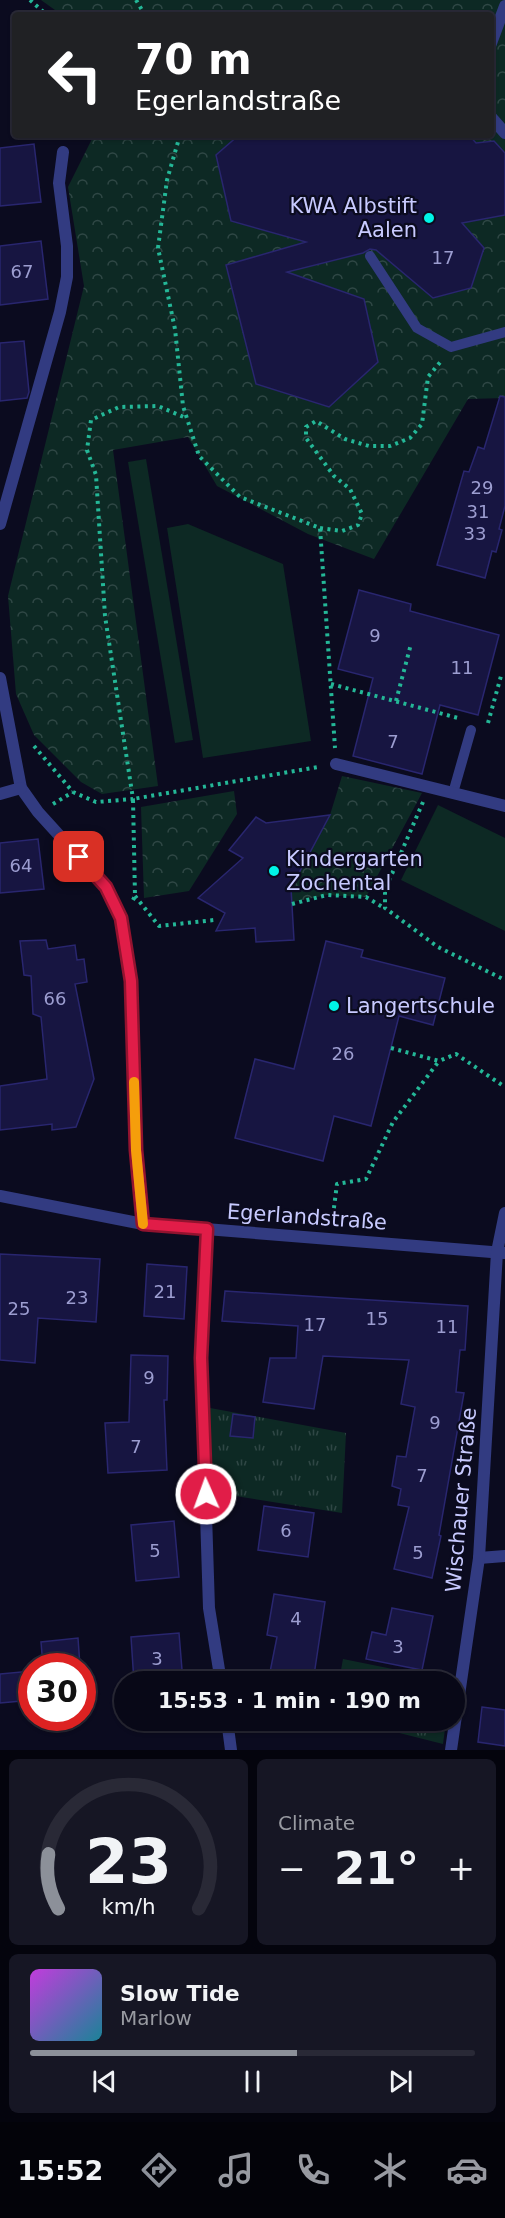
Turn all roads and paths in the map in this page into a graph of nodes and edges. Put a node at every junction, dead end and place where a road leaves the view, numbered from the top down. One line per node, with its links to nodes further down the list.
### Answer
1 (30, 0): 3 (path)
2 (505, 6): 4 (street)
3 (44, 12)
4 (494, 35)
5 (494, 121): 6 (street)
6 (505, 134)
7 (179, 138): 12 (path)
8 (63, 152): 13 (street)
9 (370, 256): 11 (lane)
10 (505, 332): 11 (lane)
11 (451, 347): 14 (path)
12 (186, 418): 14 (path); 29 (path)
13 (0, 524)
14 (320, 528): 18 (path)
15 (411, 644): 19 (path)
16 (501, 676): 21 (path)
17 (0, 678): 25 (street)
18 (331, 684): 19 (path); 24 (path)
19 (396, 701): 20 (path)
20 (465, 720)
21 (488, 727)
22 (471, 730): 27 (lane)
23 (33, 745): 29 (path)
24 (336, 764): 26 (street); 29 (path)
25 (21, 788): 28 (street); 34 (street)
26 (429, 788): 27 (street); 33 (path)
27 (453, 793): 30 (street)
28 (0, 794)
29 (133, 799): 31 (path)
30 (505, 806)
31 (135, 896): 34 (path); 35 (path)
32 (292, 904): 33 (path)
33 (385, 908): 36 (path)
34 (121, 918): 42 (street)
35 (214, 920)
36 (505, 980)
37 (391, 1048): 38 (path)
38 (439, 1061): 39 (path); 44 (path)
39 (505, 1087)
40 (0, 1196): 42 (street, Egerlandstraße)
41 (505, 1213): 45 (street, Wischauer Straße)
42 (143, 1224): 43 (street, Egerlandstraße)
43 (207, 1229): 44 (street, Egerlandstraße); 48 (street)
44 (330, 1239): 45 (street, Egerlandstraße)
45 (501, 1252): 47 (street, Wischauer Straße)
46 (505, 1556): 47 (street)
47 (479, 1558): 51 (street, Wischauer Straße)
48 (219, 1671)
49 (228, 1731): 50 (street)
50 (231, 1750)
51 (451, 1750)

